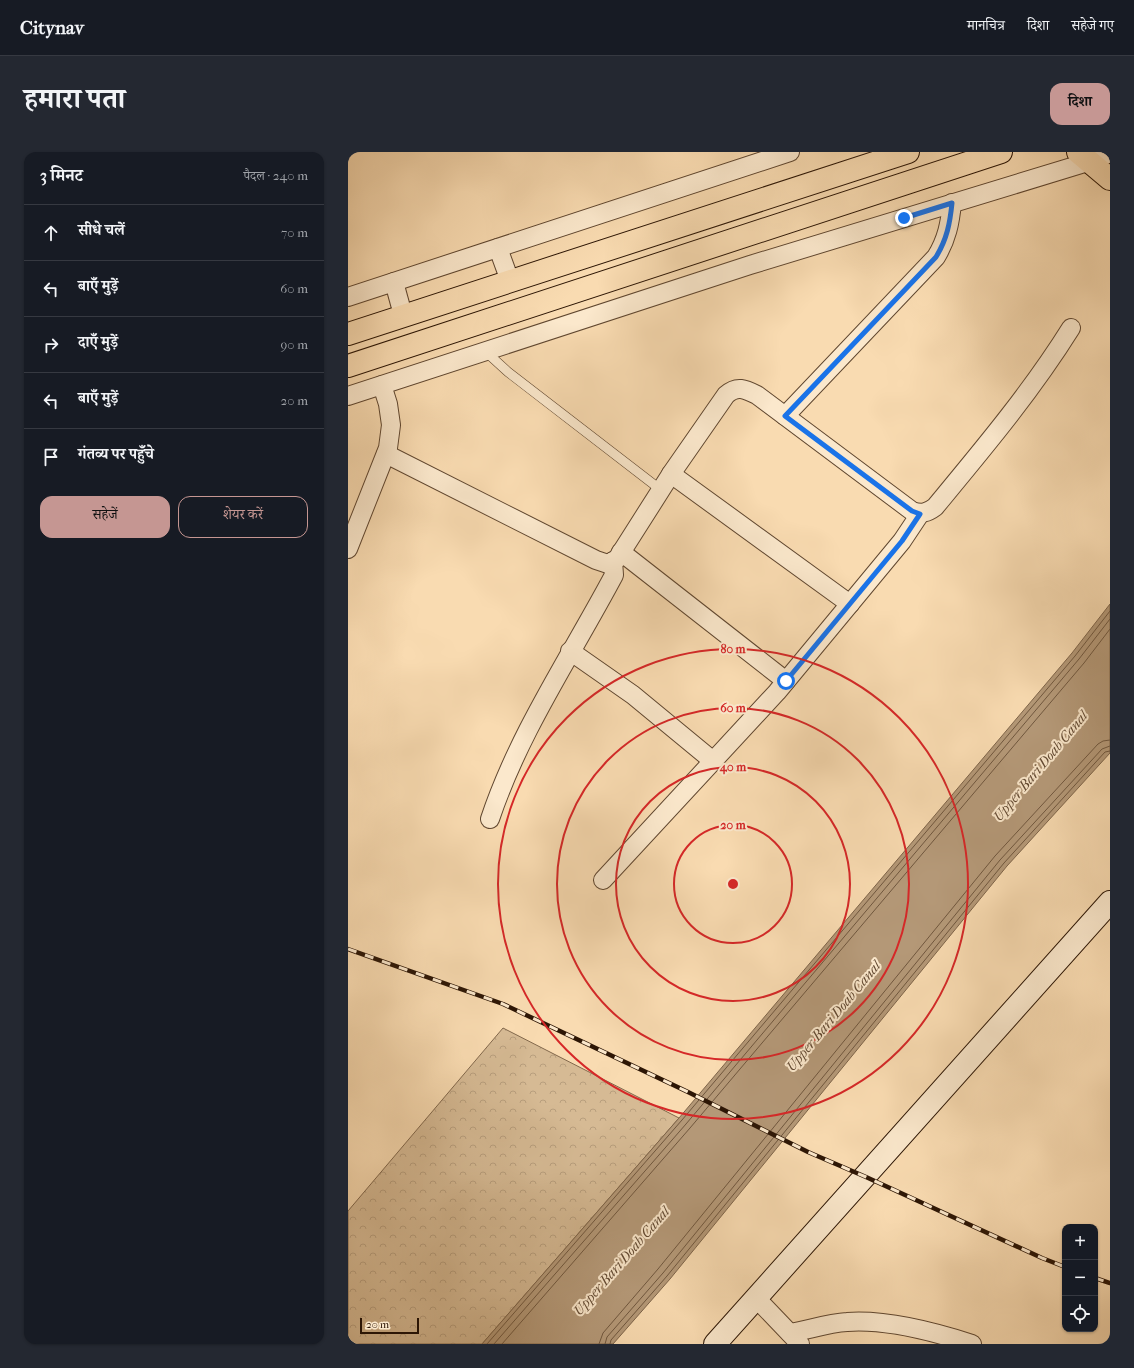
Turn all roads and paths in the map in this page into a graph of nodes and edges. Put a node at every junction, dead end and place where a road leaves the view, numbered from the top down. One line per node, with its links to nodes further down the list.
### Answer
1 (790, 152): 8 (street)
2 (908, 152): 9 (main road)
3 (1001, 152): 16 (main road)
4 (1110, 153): 5 (street)
5 (1083, 157): 6 (main road); 7 (street)
6 (1110, 179)
7 (952, 203): 15 (street); 19 (street)
8 (498, 248): 9 (street); 10 (street)
9 (510, 281): 12 (main road)
10 (394, 282): 11 (street); 12 (street)
11 (348, 297)
12 (403, 315): 14 (main road)
13 (1071, 328): 23 (street)
14 (348, 334)
15 (485, 351): 17 (street); 22 (lane)
16 (348, 366)
17 (382, 385): 18 (street); 20 (street)
18 (348, 396)
19 (785, 416): 21 (street); 23 (street)
20 (386, 454): 24 (street); 25 (street)
21 (671, 474): 22 (street); 26 (street)
22 (661, 490): 25 (street)
23 (920, 514): 26 (street)
24 (348, 549)
25 (617, 557): 27 (street); 28 (street)
26 (850, 604): 28 (street)
27 (570, 651): 29 (street); 30 (street)
28 (786, 681): 29 (street)
29 (713, 761): 31 (street)
30 (490, 819)
31 (603, 880)
32 (1110, 902): 33 (street)
33 (756, 1298): 34 (street); 35 (street)
34 (795, 1339): 36 (street)
35 (715, 1344)
36 (972, 1344)

